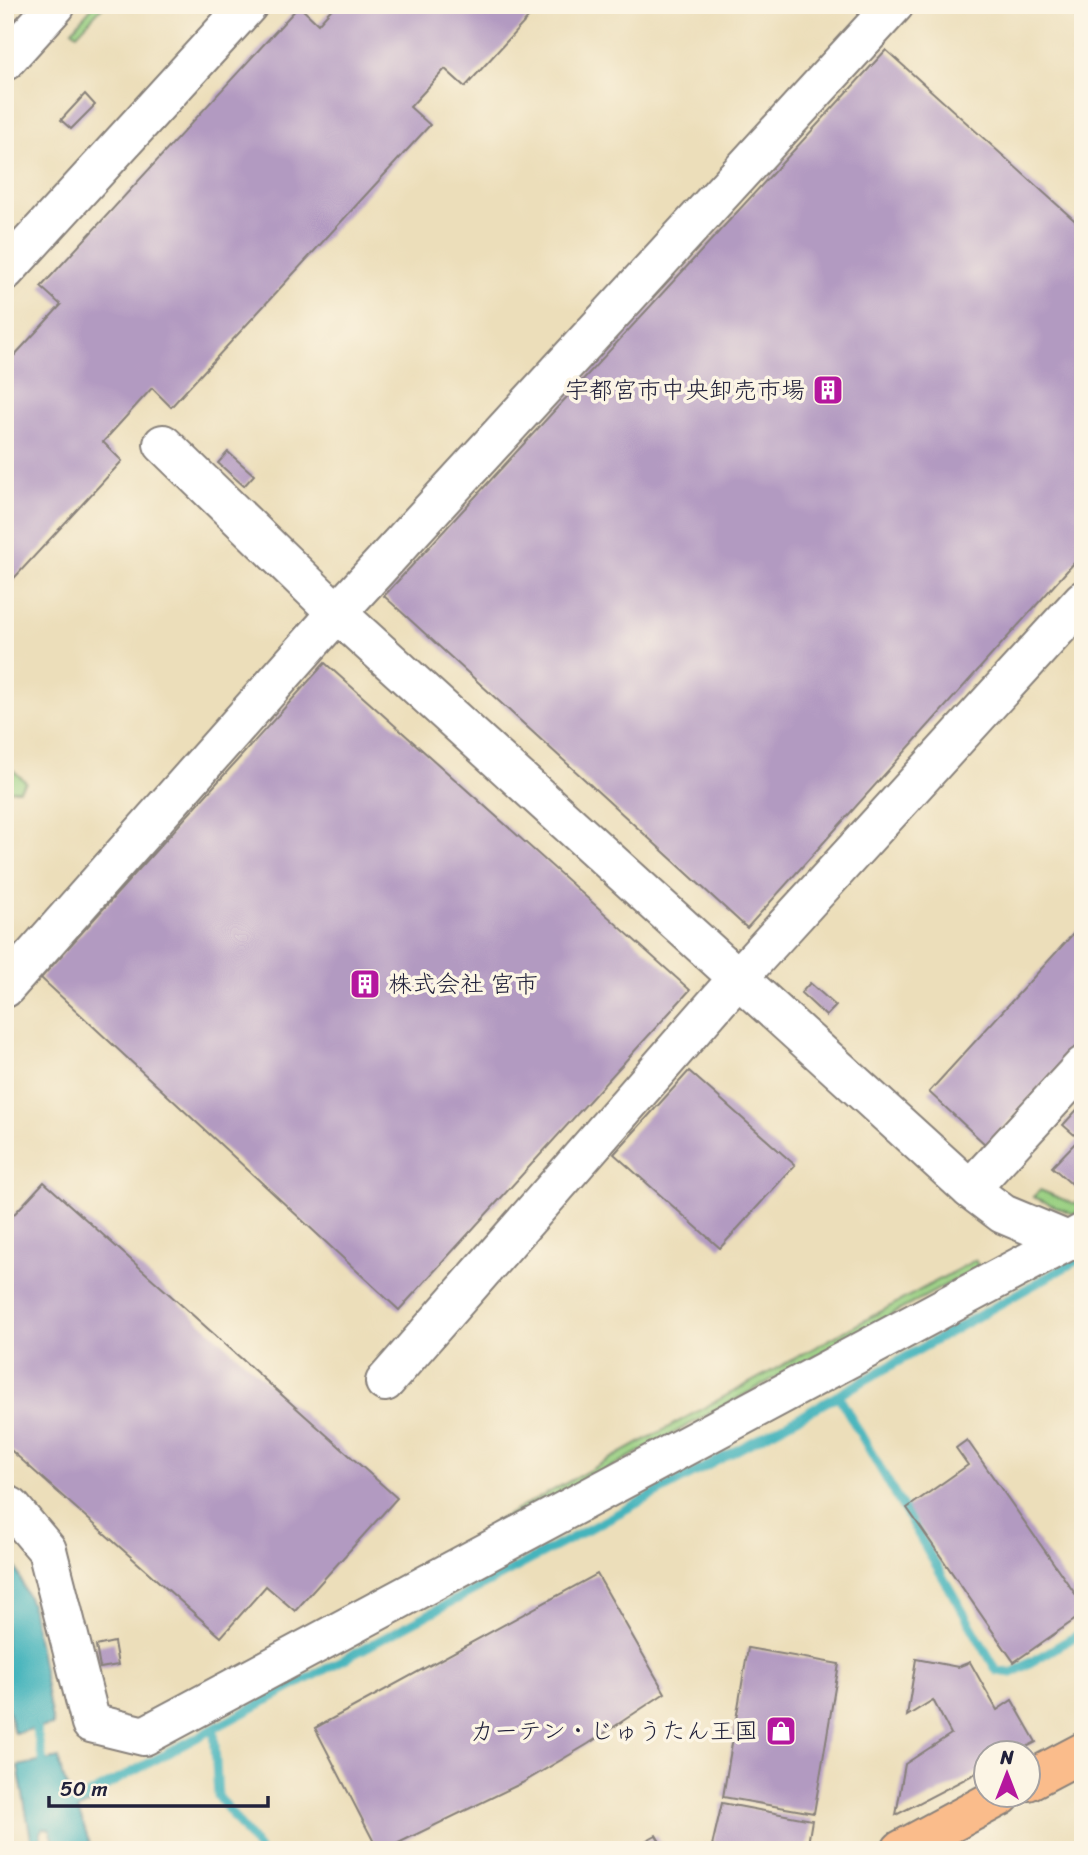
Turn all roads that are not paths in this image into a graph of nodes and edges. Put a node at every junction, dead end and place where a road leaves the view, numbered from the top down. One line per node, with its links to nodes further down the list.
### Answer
1 (56, 5): 4 (street)
2 (248, 5): 5 (street)
3 (894, 5): 8 (street)
4 (5, 61)
5 (5, 271)
6 (163, 444): 8 (street)
7 (1083, 600): 9 (street)
8 (337, 613): 9 (street); 10 (street)
9 (738, 978): 12 (street); 14 (street)
10 (5, 988)
11 (1083, 1066): 12 (street)
12 (970, 1189): 13 (street)
13 (1075, 1237): 15 (street)
14 (385, 1382)
15 (5, 1504)
16 (1083, 1752): 17 (highway)
17 (1042, 1774)
18 (976, 1810): 19 (highway)
19 (901, 1850)

